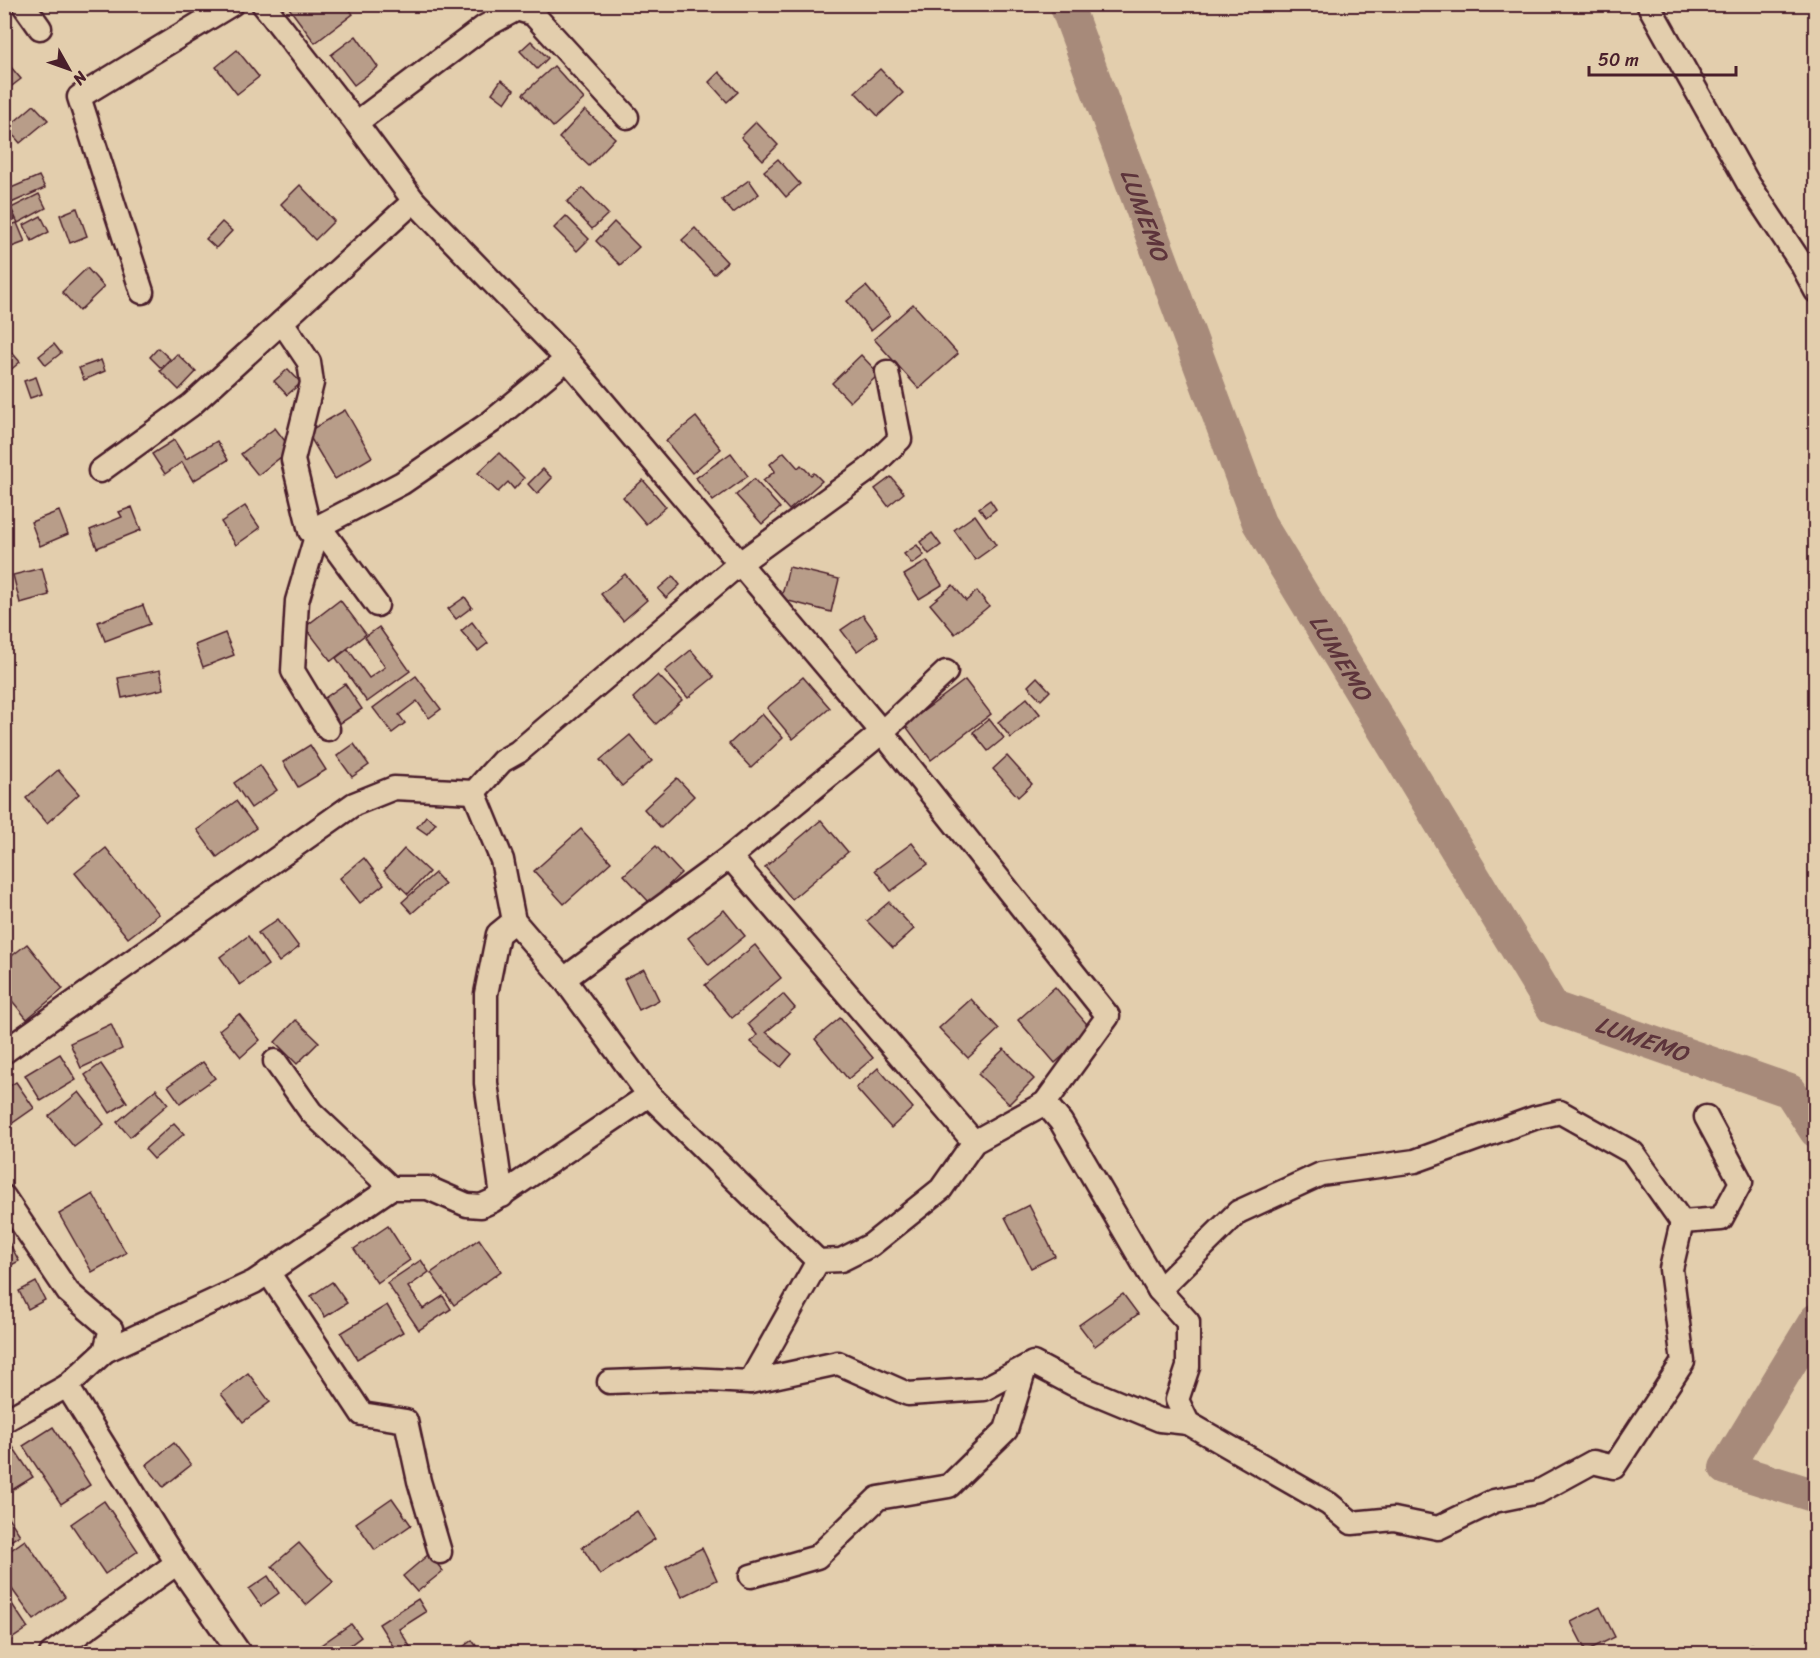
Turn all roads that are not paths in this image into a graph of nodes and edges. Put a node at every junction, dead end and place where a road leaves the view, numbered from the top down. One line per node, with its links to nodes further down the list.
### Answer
1 (23, 4): 5 (street)
2 (232, 4): 10 (street)
3 (263, 4): 7 (street)
4 (1648, 4): 9 (street)
5 (40, 28)
6 (627, 117): 7 (street)
7 (356, 123): 8 (street)
8 (414, 201): 11 (street); 12 (street)
9 (1815, 291)
10 (142, 292)
11 (282, 322): 14 (street); 15 (street)
12 (567, 359): 15 (street); 16 (street)
13 (887, 372): 16 (street)
14 (100, 471)
15 (319, 526): 17 (street); 19 (street)
16 (740, 563): 20 (street); 21 (street)
17 (377, 605)
18 (946, 672): 20 (street)
19 (328, 729)
20 (882, 732): 22 (street); 28 (street)
21 (474, 792): 23 (street); 25 (street)
22 (730, 857): 24 (street); 30 (street)
23 (514, 921): 24 (street); 32 (street)
24 (564, 979): 27 (street)
25 (4, 1052)
26 (275, 1061): 31 (street)
27 (649, 1095): 32 (street); 35 (street)
28 (1044, 1103): 30 (street); 37 (street)
29 (1706, 1117): 34 (street)
30 (974, 1142): 35 (street)
31 (391, 1188): 32 (street); 36 (street)
32 (502, 1196)
33 (4, 1197): 38 (street)
34 (1682, 1222): 37 (street); 44 (street)
35 (818, 1261): 41 (street)
36 (268, 1272): 38 (street); 45 (street)
37 (1159, 1290): 44 (street)
38 (105, 1351): 42 (street)
39 (1025, 1368): 41 (street); 44 (street); 47 (street)
40 (609, 1382): 41 (street)
41 (750, 1382)
42 (67, 1386): 43 (street); 46 (street)
43 (4, 1421)
44 (1188, 1423)
45 (440, 1552)
46 (177, 1563): 48 (street); 49 (street)
47 (751, 1576)
48 (51, 1653)
49 (240, 1653)

